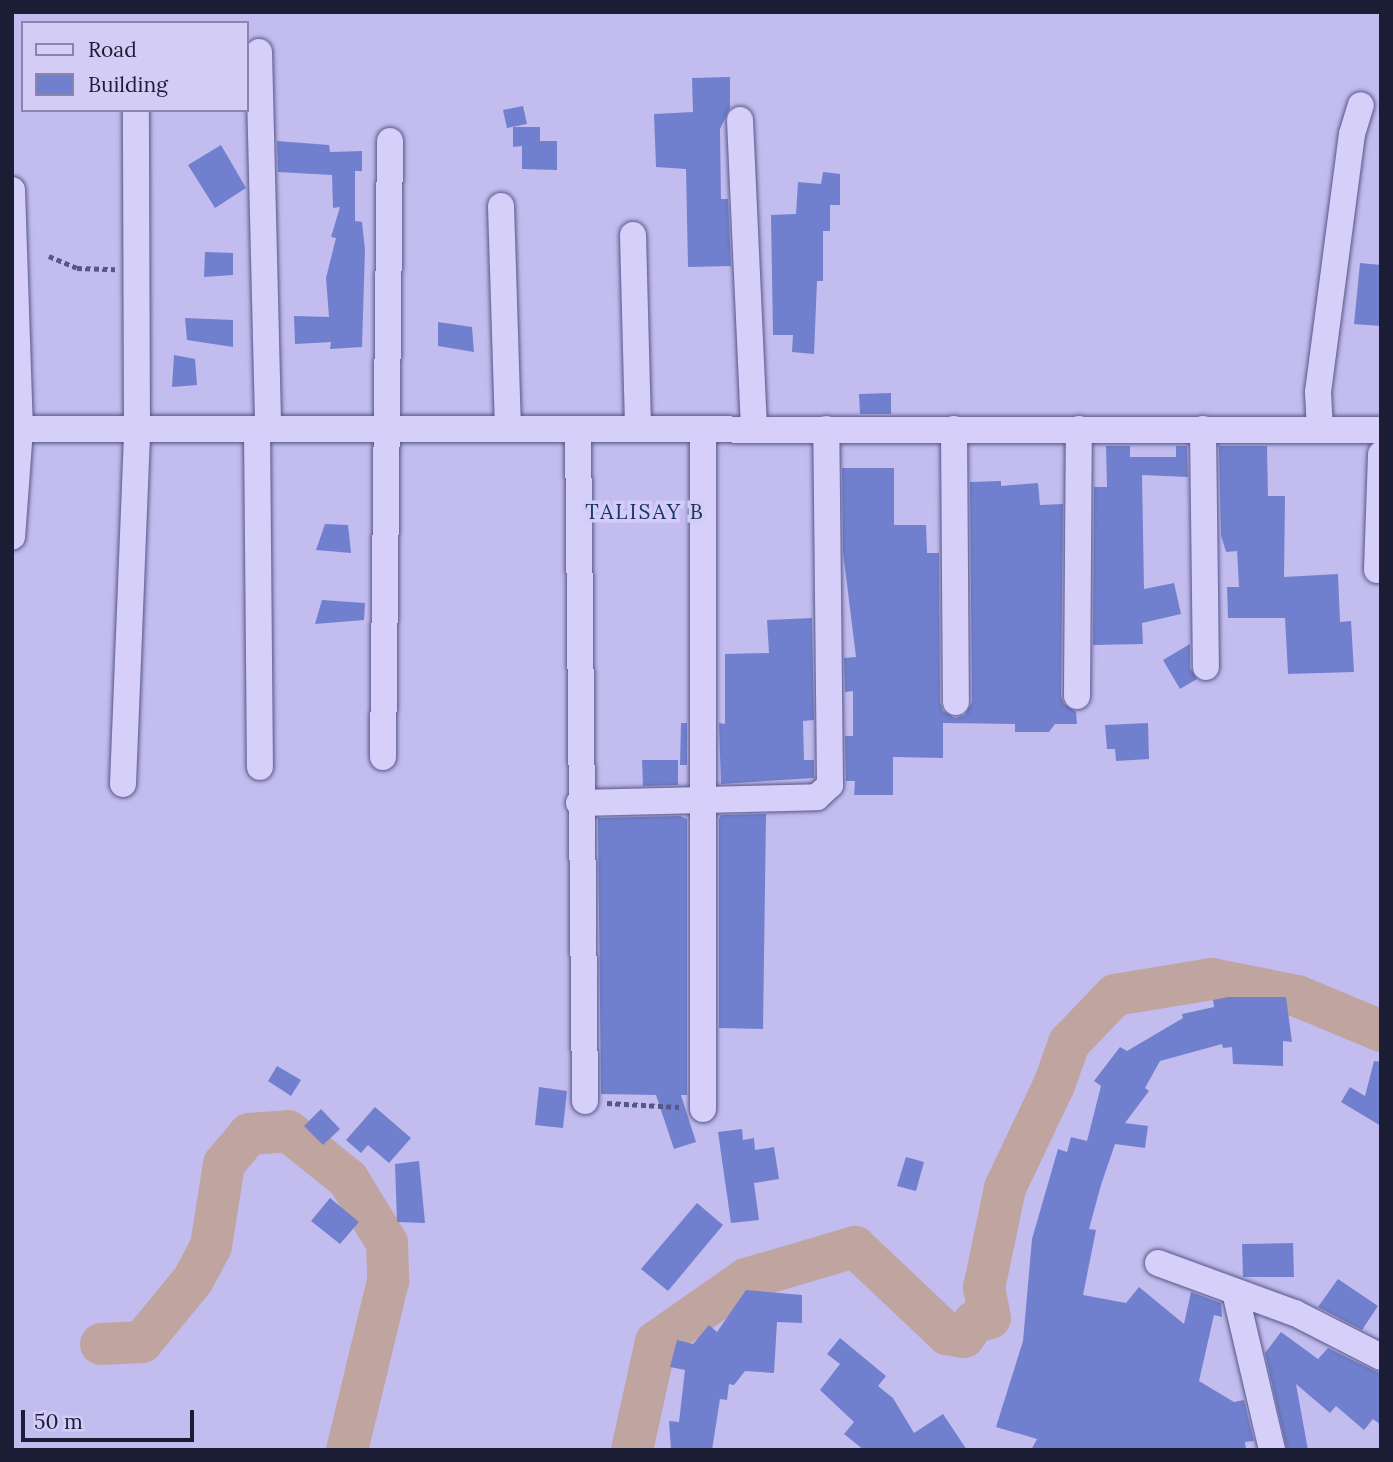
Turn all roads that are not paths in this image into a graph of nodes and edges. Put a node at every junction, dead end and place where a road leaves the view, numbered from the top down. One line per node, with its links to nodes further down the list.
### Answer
1 (259, 52): 11 (street)
2 (1361, 105): 22 (street)
3 (136, 112): 10 (street)
4 (740, 120): 17 (street)
5 (390, 141): 12 (street)
6 (12, 190): 9 (street)
7 (501, 206): 13 (street)
8 (633, 235): 15 (street)
9 (16, 429): 10 (street); 25 (street)
10 (137, 429): 11 (street); 32 (street)
11 (262, 429): 12 (street); 31 (street)
12 (383, 429): 13 (street); 30 (street)
13 (508, 429): 14 (street)
14 (578, 429): 15 (street); 34 (street)
15 (638, 429): 16 (street)
16 (703, 429): 17 (street); 33 (street)
17 (754, 429): 18 (street)
18 (826, 429): 19 (street); 33 (street)
19 (954, 429): 20 (street); 29 (street)
20 (1079, 429): 21 (street); 28 (street)
21 (1203, 429): 22 (street); 27 (street)
22 (1320, 430): 23 (street)
23 (1381, 430)
24 (1381, 454): 26 (street)
25 (12, 537)
26 (1377, 570)
27 (1206, 667)
28 (1077, 696)
29 (956, 702)
30 (383, 757)
31 (260, 767)
32 (123, 785)
33 (703, 802): 34 (street); 36 (street)
34 (579, 803): 35 (street)
35 (585, 1101)
36 (703, 1109)
37 (1158, 1263): 38 (street)
38 (1235, 1292): 39 (street); 40 (street)
39 (1381, 1357)
40 (1272, 1450)

